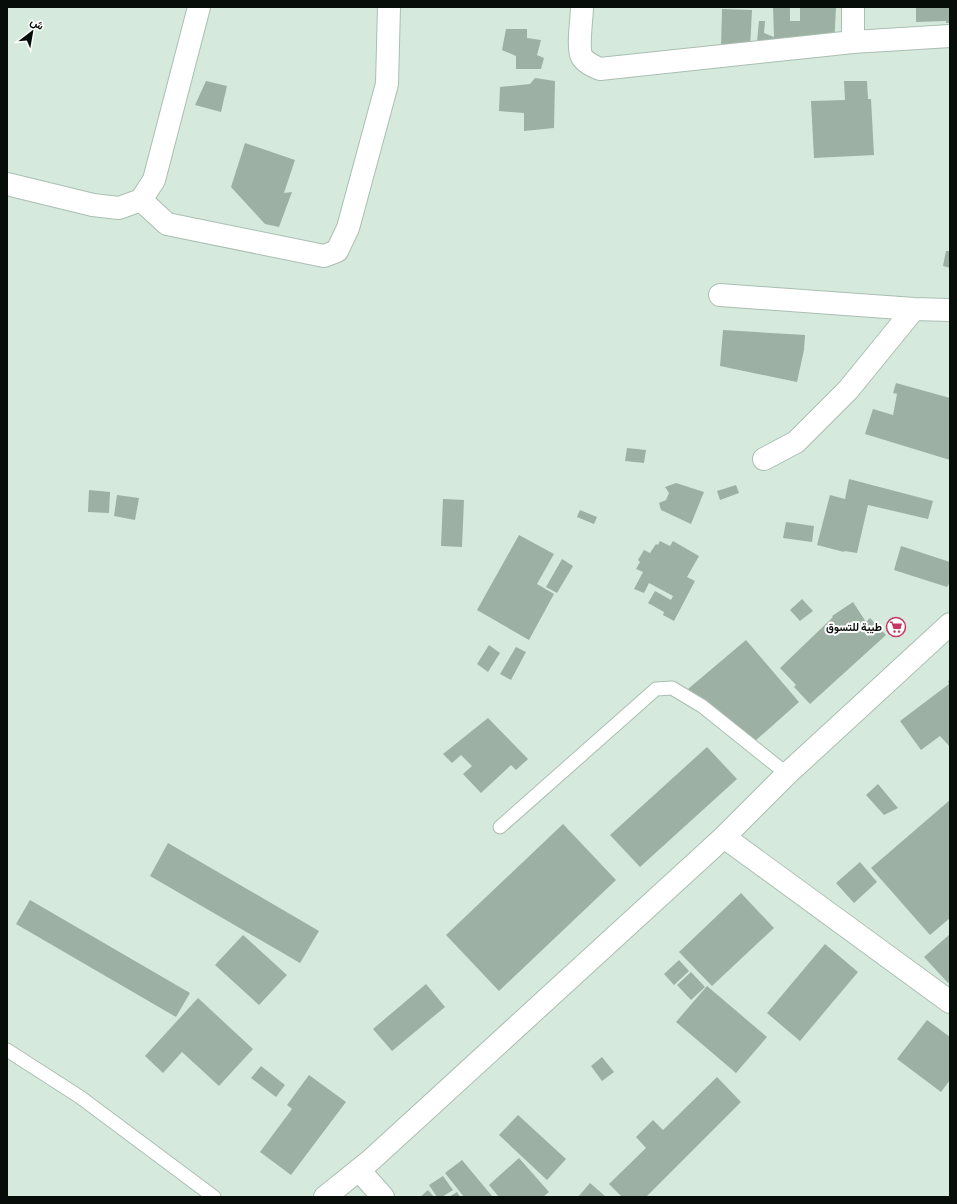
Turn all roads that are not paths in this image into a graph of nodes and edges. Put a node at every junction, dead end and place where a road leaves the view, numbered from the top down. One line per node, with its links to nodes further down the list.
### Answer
1 (199, 7): 8 (street)
2 (389, 7): 8 (street)
3 (582, 7): 6 (street)
4 (853, 7): 6 (street)
5 (950, 36): 6 (street)
6 (853, 42)
7 (7, 184): 8 (street)
8 (141, 200)
9 (720, 295): 10 (street)
10 (914, 309): 11 (street); 12 (street)
11 (950, 310)
12 (764, 460)
13 (950, 624): 14 (street)
14 (787, 774): 15 (lane); 16 (street)
15 (500, 827)
16 (724, 837): 17 (street); 19 (street)
17 (950, 1002)
18 (7, 1050): 20 (lane)
19 (359, 1170): 21 (street); 22 (street)
20 (214, 1197)
21 (325, 1197)
22 (383, 1197)

